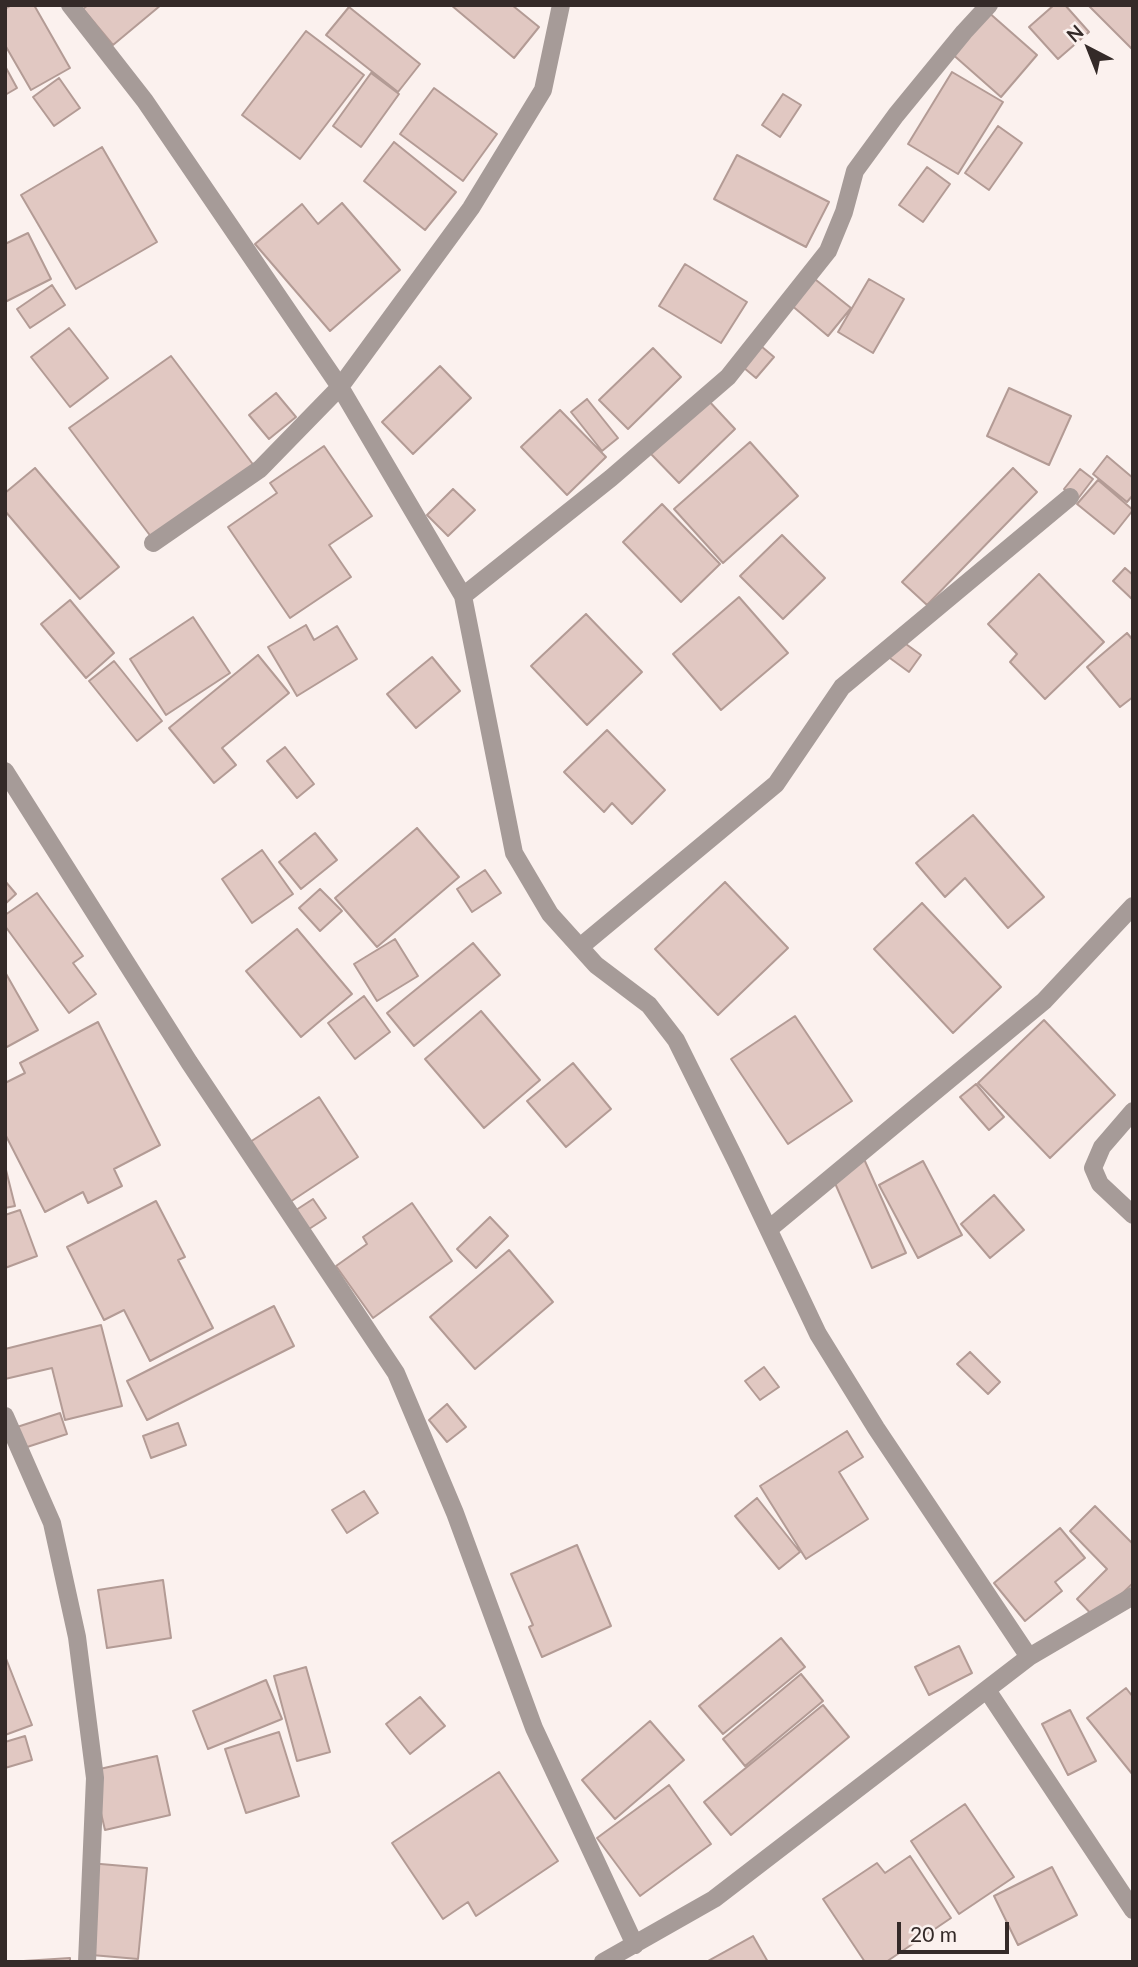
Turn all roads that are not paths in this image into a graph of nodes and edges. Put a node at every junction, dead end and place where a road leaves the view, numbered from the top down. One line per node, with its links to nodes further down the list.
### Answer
1 (69, 5): 4 (street)
2 (561, 5): 4 (street)
3 (989, 5): 7 (street)
4 (340, 387): 6 (street); 7 (street)
5 (1070, 497): 10 (street)
6 (153, 543)
7 (463, 596): 10 (street)
8 (5, 771): 19 (street)
9 (1133, 906): 13 (street)
10 (580, 947): 13 (street)
11 (1133, 1111): 12 (street)
12 (1133, 1215)
13 (769, 1229): 16 (street)
14 (5, 1416): 20 (street)
15 (1133, 1596): 16 (street)
16 (1029, 1657): 17 (street)
17 (987, 1690): 18 (street); 19 (street)
18 (1133, 1910)
19 (635, 1945): 21 (street)
20 (88, 1962)
21 (603, 1962)

